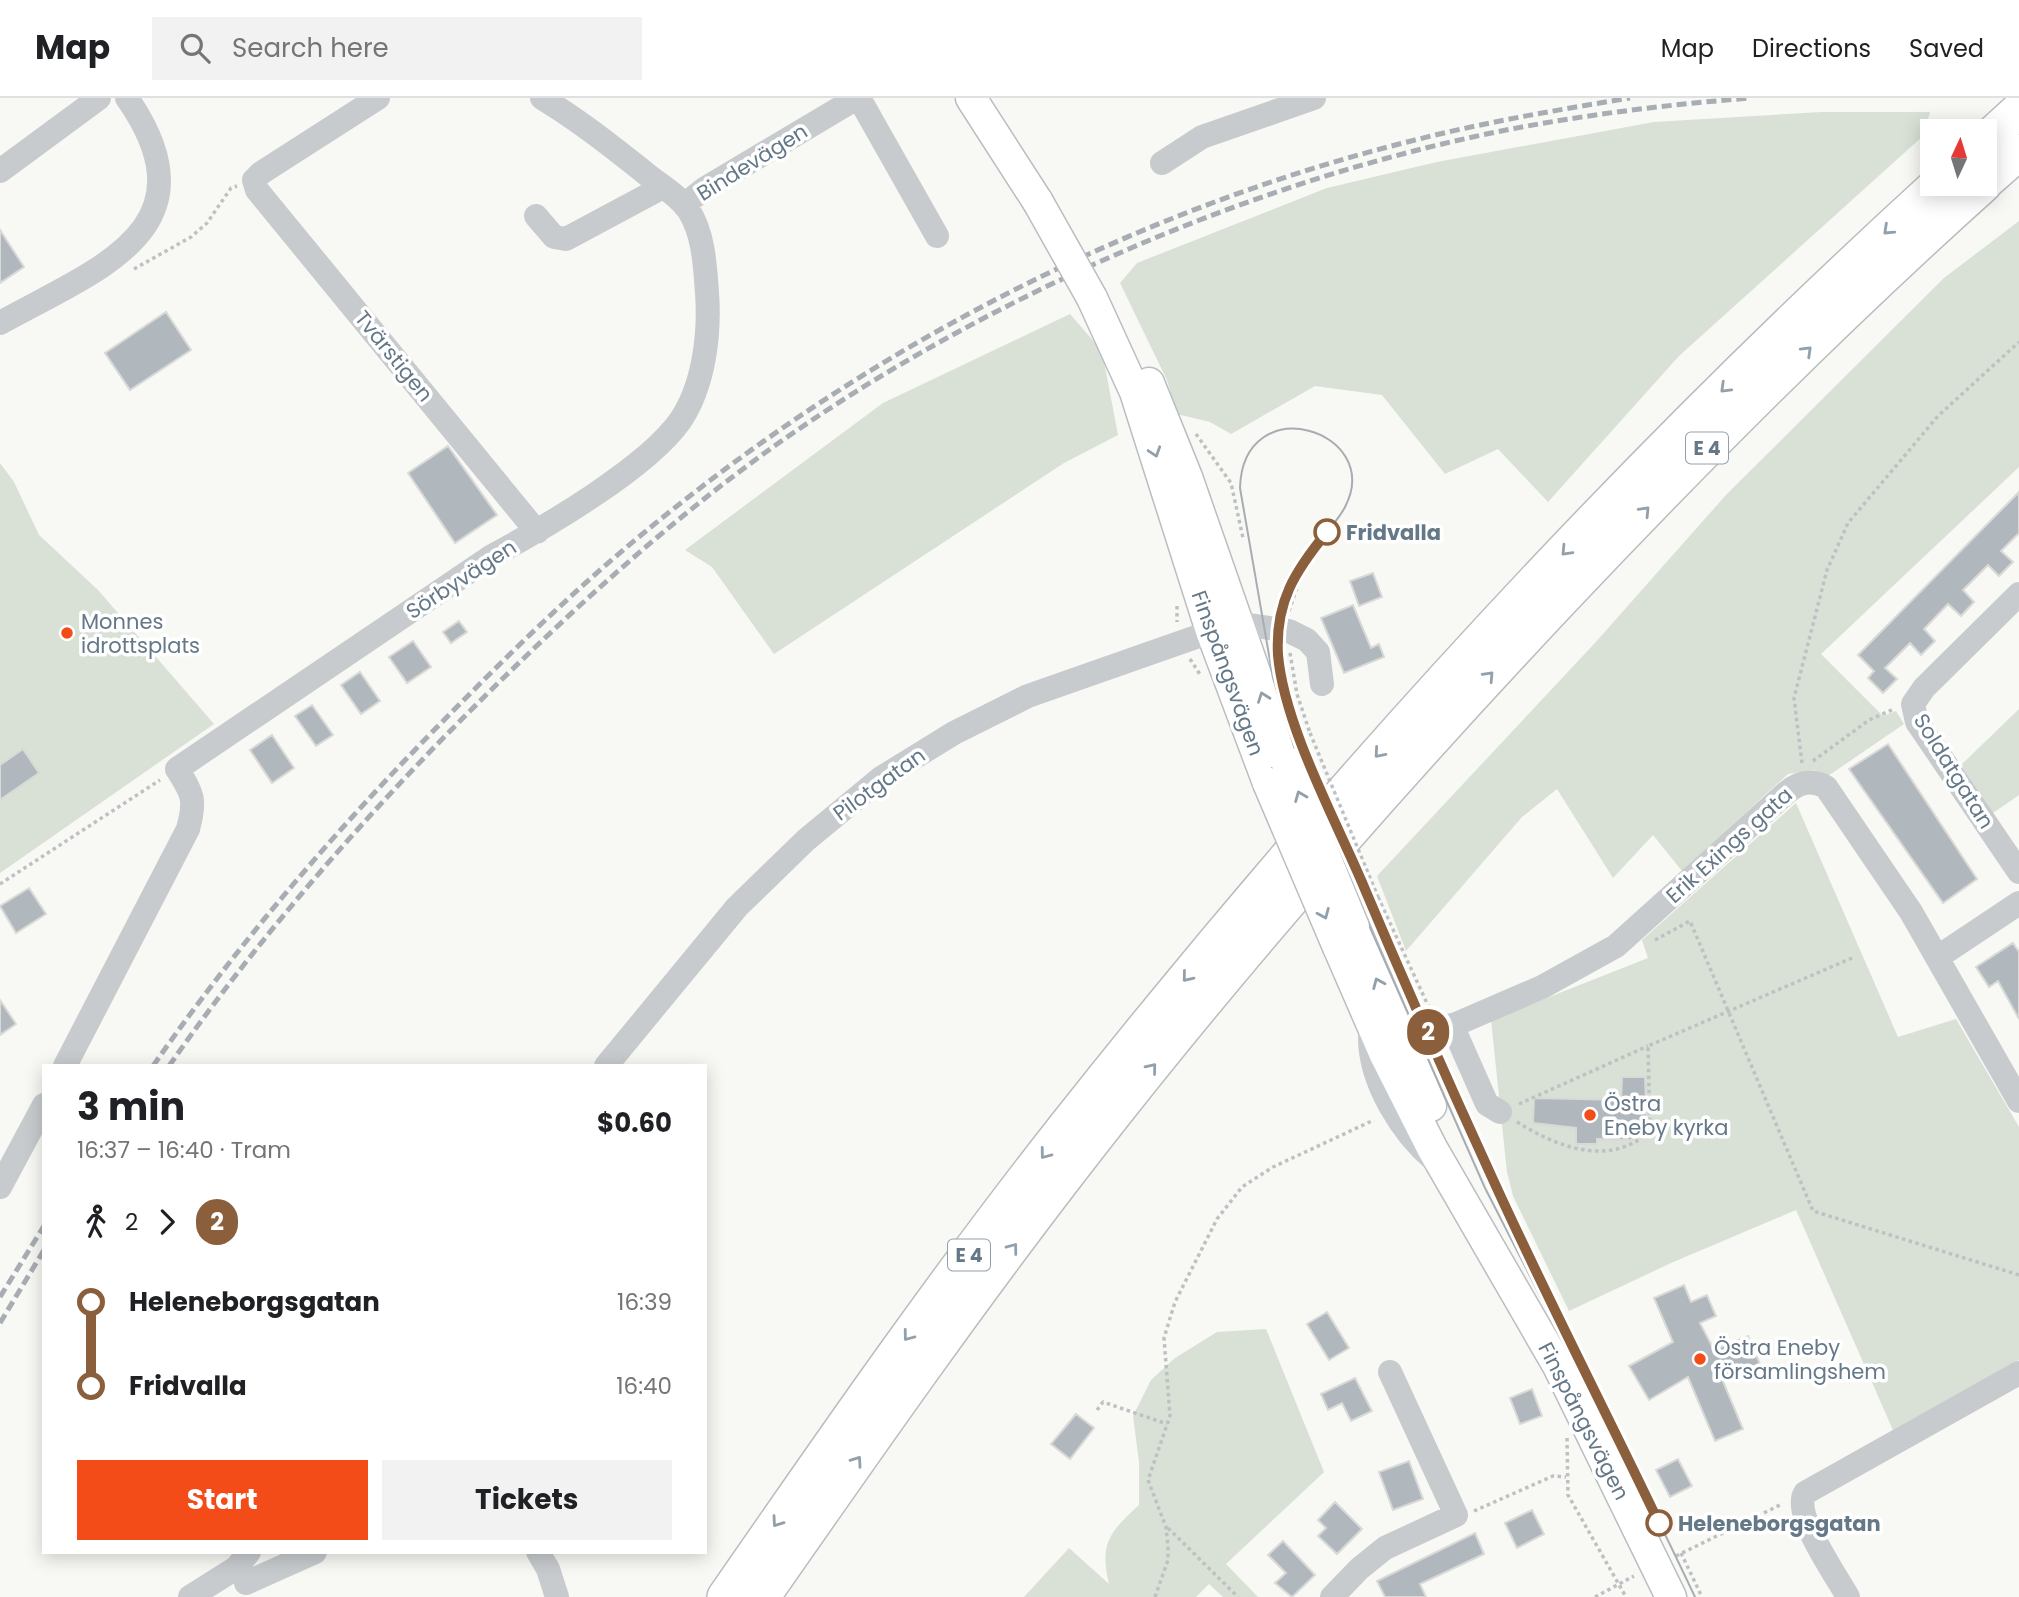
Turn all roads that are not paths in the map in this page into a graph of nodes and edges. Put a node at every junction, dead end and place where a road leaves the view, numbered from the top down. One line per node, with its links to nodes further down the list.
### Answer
1 (99, 98): 13 (street)
2 (127, 98): 22 (street)
3 (377, 98): 23 (street, Tvärstigen)
4 (542, 98): 15 (street, Sörbyvägen)
5 (858, 98): 19 (street, Bindevägen); 21 (street)
6 (971, 98): 18 (main road, Finspångsvägen)
7 (988, 98): 18 (main road, Finspångsvägen)
8 (1314, 98): 12 (street)
9 (2019, 110): 10 (highway)
10 (1997, 130)
11 (2019, 152): 14 (highway, E 4)
12 (1162, 163)
13 (0, 171)
14 (1997, 171)
15 (663, 187): 19 (street, Sörbyvägen); 20 (street)
16 (1926, 196): 49 (highway, E 4, one-way to 49)
17 (1970, 196): 50 (highway, E 4, one-way to 17)
18 (1044, 199): 25 (main road, Finspångsvägen, bridge)
19 (684, 205): 23 (street, Sörbyvägen)
20 (536, 216)
21 (937, 236)
22 (0, 323)
23 (537, 532): 34 (street, Sörbyvägen)
24 (2019, 594): 27 (street, Soldatgatan)
25 (1224, 627): 26 (street); 29 (main road, Finspångsvägen, bridge); 35 (street, Pilotgatan)
26 (1322, 684)
27 (2019, 872)
28 (2019, 903): 30 (street)
29 (1346, 937): 31 (main road, Finspångsvägen); 33 (main road, Finspångsvägen, one-way to 29)
30 (1938, 957): 32 (street, Erik Exings gata); 36 (street, Erik Exings gata)
31 (1370, 1020): 33 (main road, Finspångsvägen); 39 (street)
32 (1446, 1028): 33 (street, Erik Exings gata); 38 (street)
33 (1395, 1051): 39 (main road, Finspångsvägen); 41 (main road, Finspångsvägen)
34 (66, 1064)
35 (608, 1064)
36 (2019, 1101)
37 (42, 1109): 40 (street)
38 (1500, 1112)
39 (1444, 1169): 41 (main road, Finspångsvägen)
40 (0, 1187)
41 (1492, 1248): 52 (main road, Finspångsvägen)
42 (1390, 1372): 51 (street)
43 (2019, 1373): 53 (street)
44 (309, 1554): 46 (street)
45 (539, 1554): 48 (street)
46 (246, 1575): 47 (street)
47 (190, 1597)
48 (557, 1597)
49 (724, 1597)
50 (762, 1597)
51 (1332, 1597)
52 (1671, 1597)
53 (1848, 1597)

